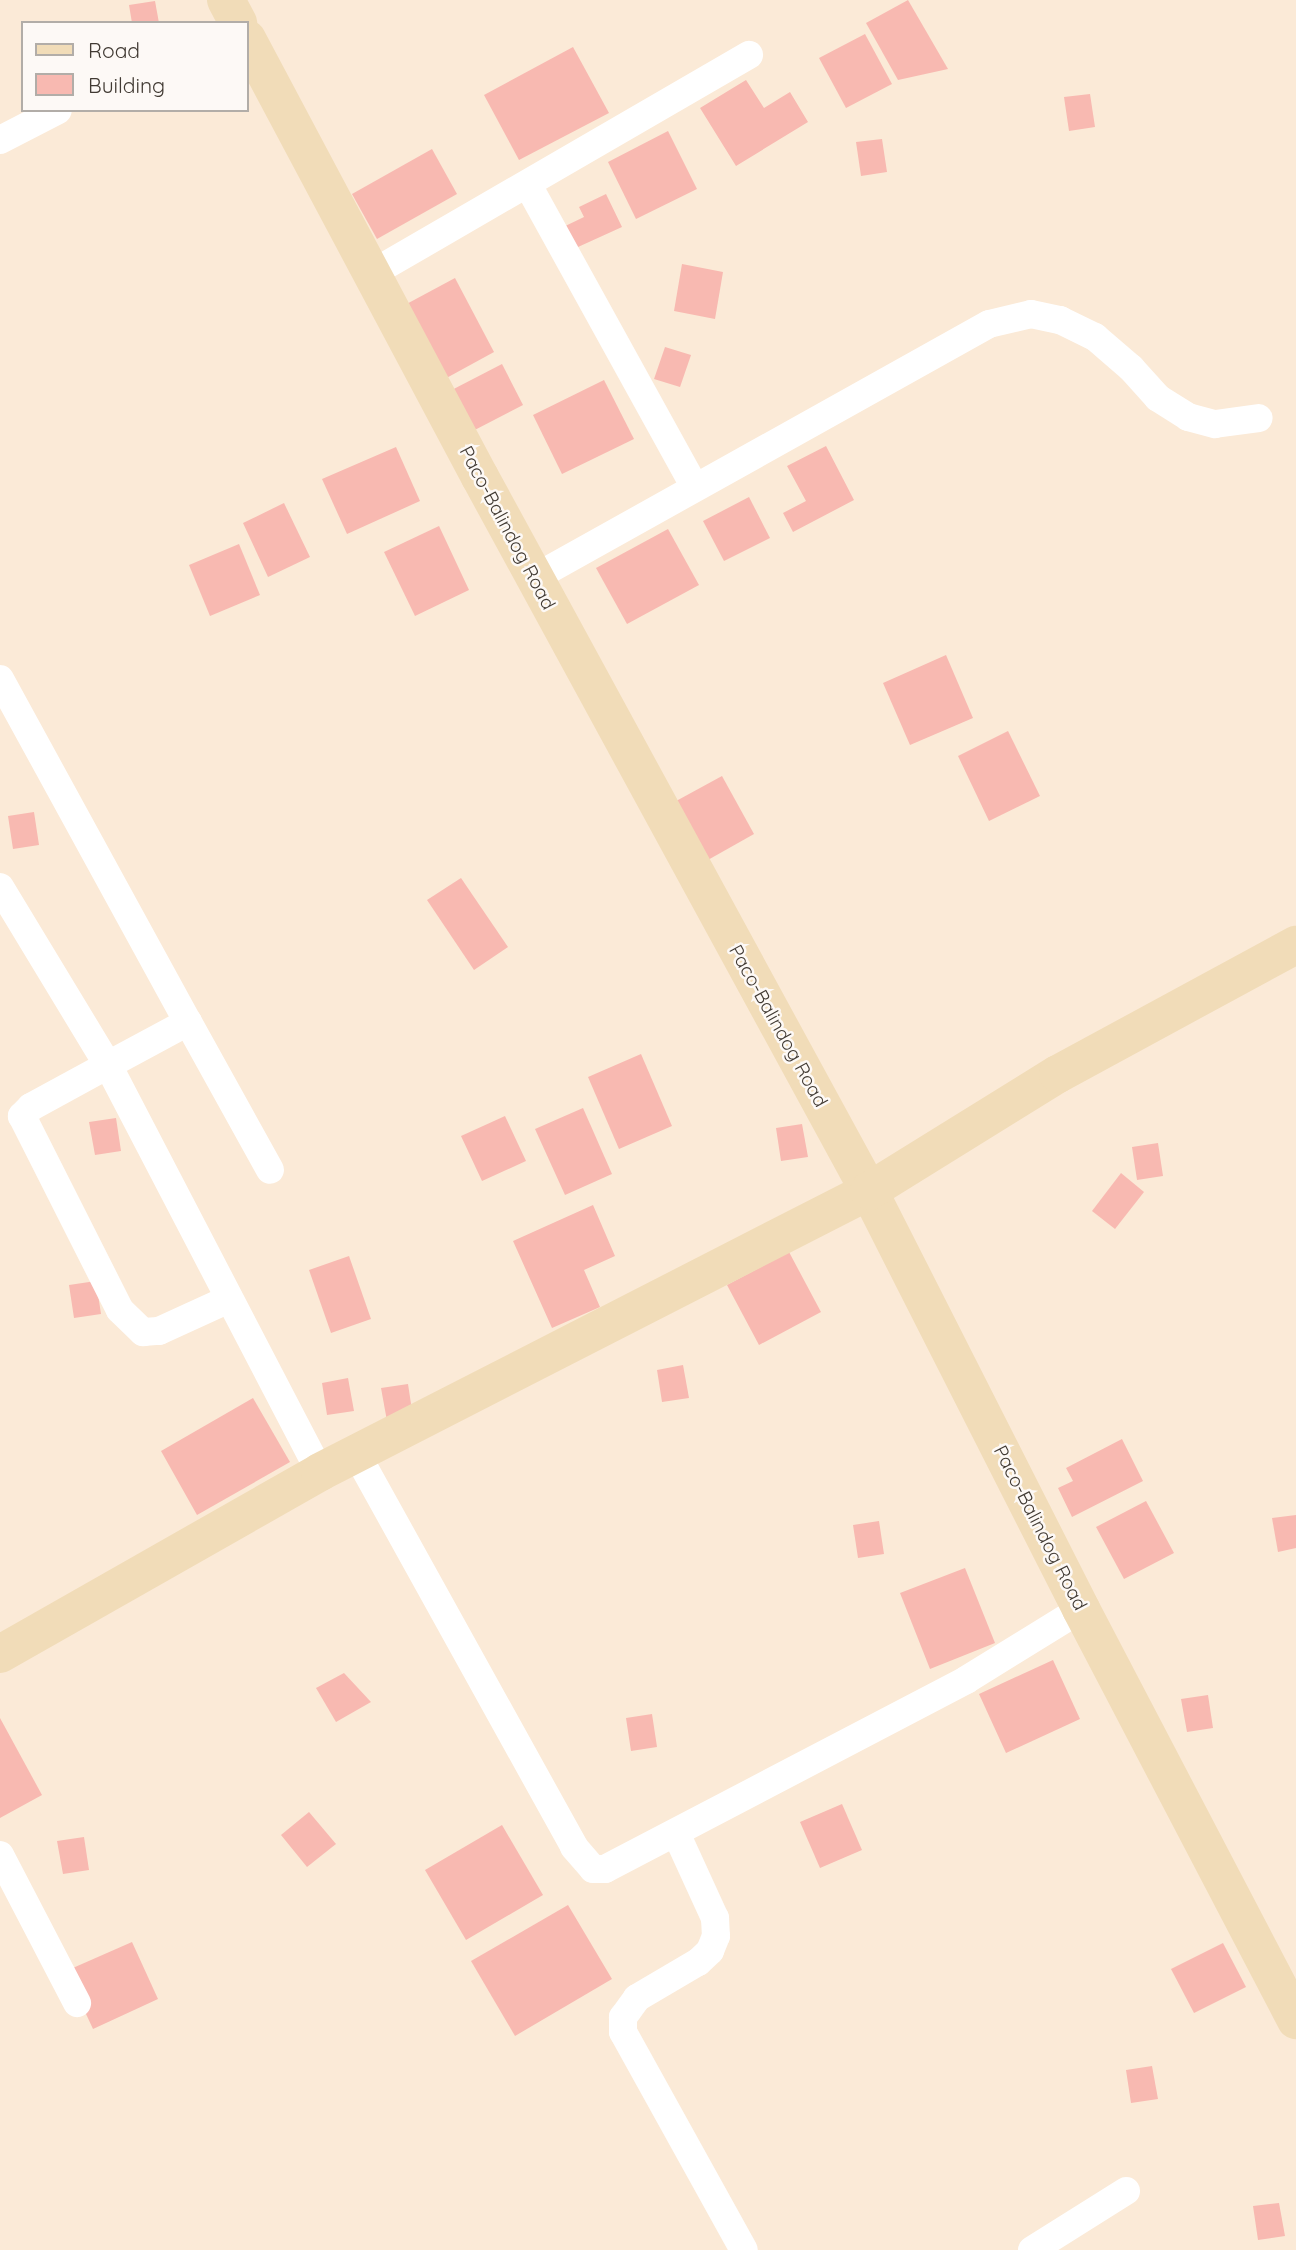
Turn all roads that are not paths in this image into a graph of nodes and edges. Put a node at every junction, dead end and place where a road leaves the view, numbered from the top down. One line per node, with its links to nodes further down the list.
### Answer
1 (248, 45): 6 (street, Paco-Balindog Road)
2 (749, 55): 5 (street)
3 (54, 112): 4 (street)
4 (0, 140)
5 (528, 185): 6 (street); 8 (street)
6 (371, 274): 9 (street, Paco-Balindog Road)
7 (1259, 418): 8 (street)
8 (695, 487): 9 (street)
9 (534, 578): 16 (street, Paco-Balindog Road)
10 (0, 679): 13 (street)
11 (0, 887): 14 (street)
12 (1296, 945): 16 (street)
13 (188, 1022): 14 (street); 15 (street)
14 (108, 1065): 17 (street); 17 (street)
15 (270, 1170)
16 (869, 1191): 18 (street); 20 (street, Paco-Balindog Road)
17 (229, 1299): 19 (street)
18 (356, 1453): 19 (street); 22 (street)
19 (320, 1472): 21 (street)
20 (1080, 1609): 22 (street); 25 (street, Paco-Balindog Road)
21 (0, 1654)
22 (676, 1833): 27 (street)
23 (0, 1855): 24 (street)
24 (77, 2003)
25 (1296, 2020)
26 (1126, 2191): 28 (street)
27 (744, 2250)
28 (1032, 2250)

